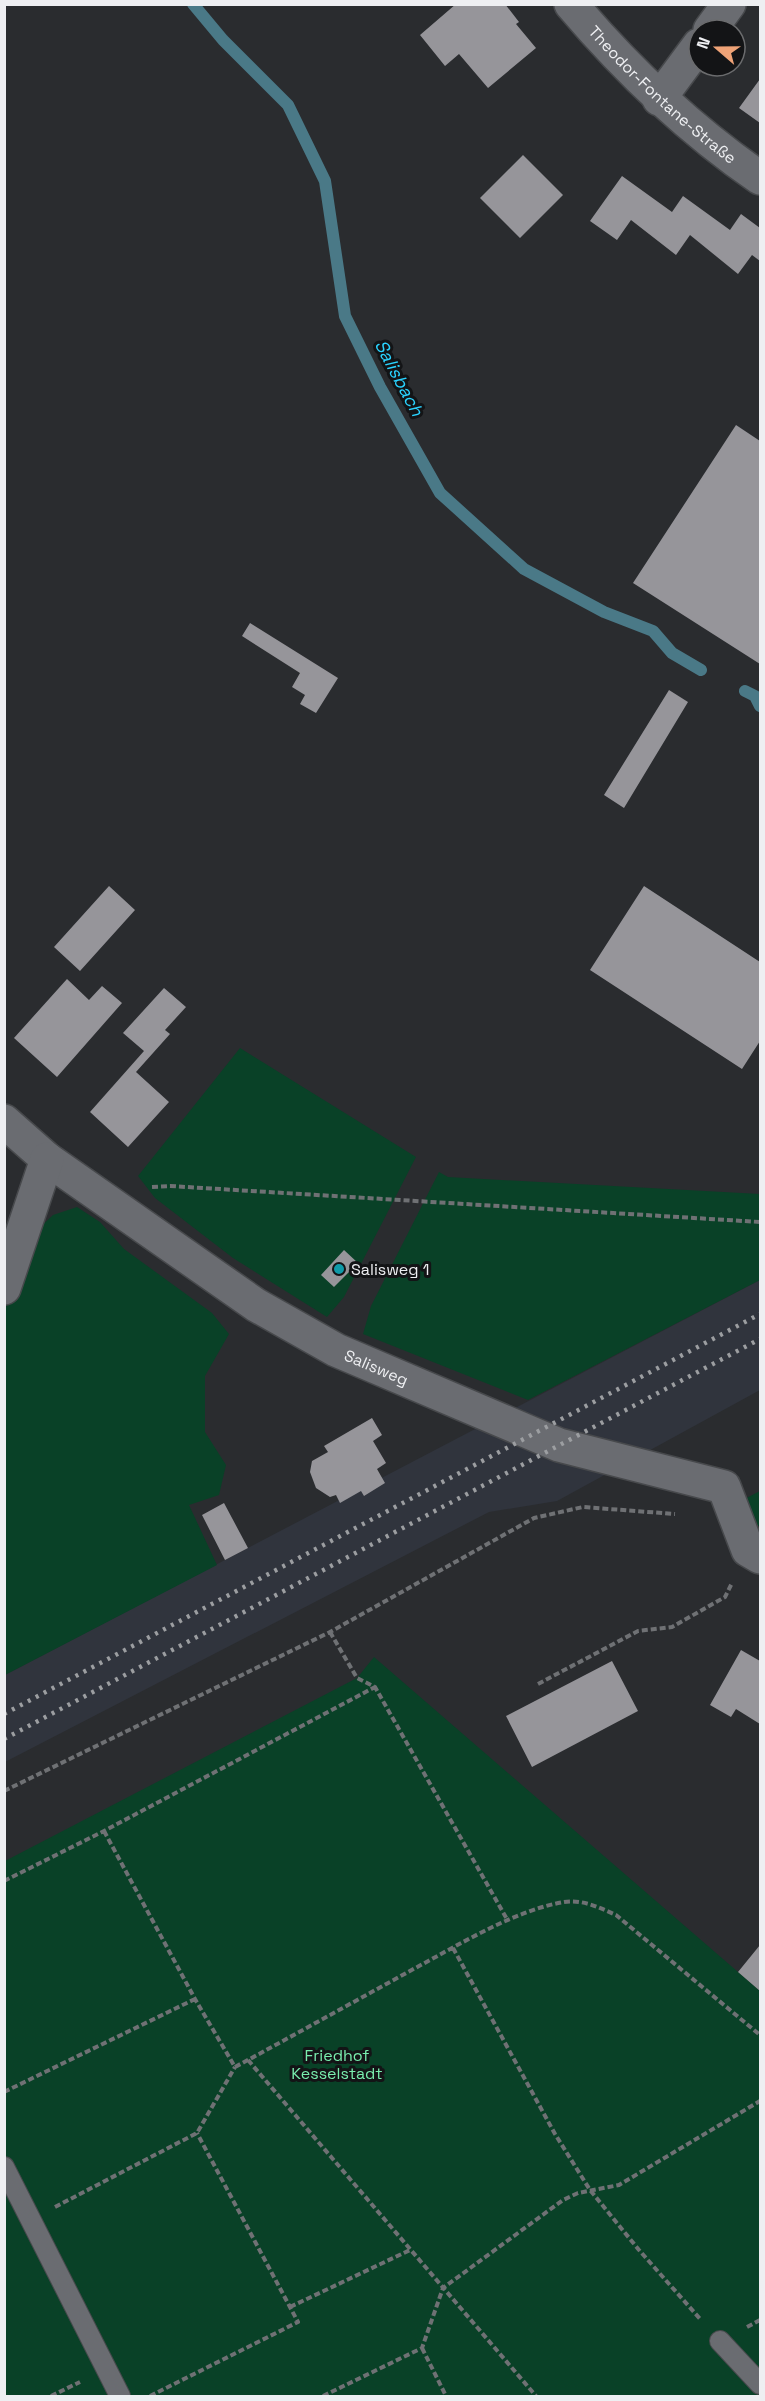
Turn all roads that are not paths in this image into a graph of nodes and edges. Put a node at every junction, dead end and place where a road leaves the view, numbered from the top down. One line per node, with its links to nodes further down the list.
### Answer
1 (571, 4): 5 (street, Theodor-Fontane-Straße)
2 (729, 4): 3 (street)
3 (719, 18)
4 (687, 61): 5 (street)
5 (659, 99): 6 (street, Theodor-Fontane-Straße)
6 (760, 178)
7 (4, 1120): 8 (street, Salisweg)
8 (47, 1159): 9 (street); 10 (street, Salisweg)
9 (4, 1288)
10 (754, 1553)
11 (4, 2167): 14 (lane)
12 (720, 2341): 13 (lane)
13 (760, 2384)
14 (120, 2397)

